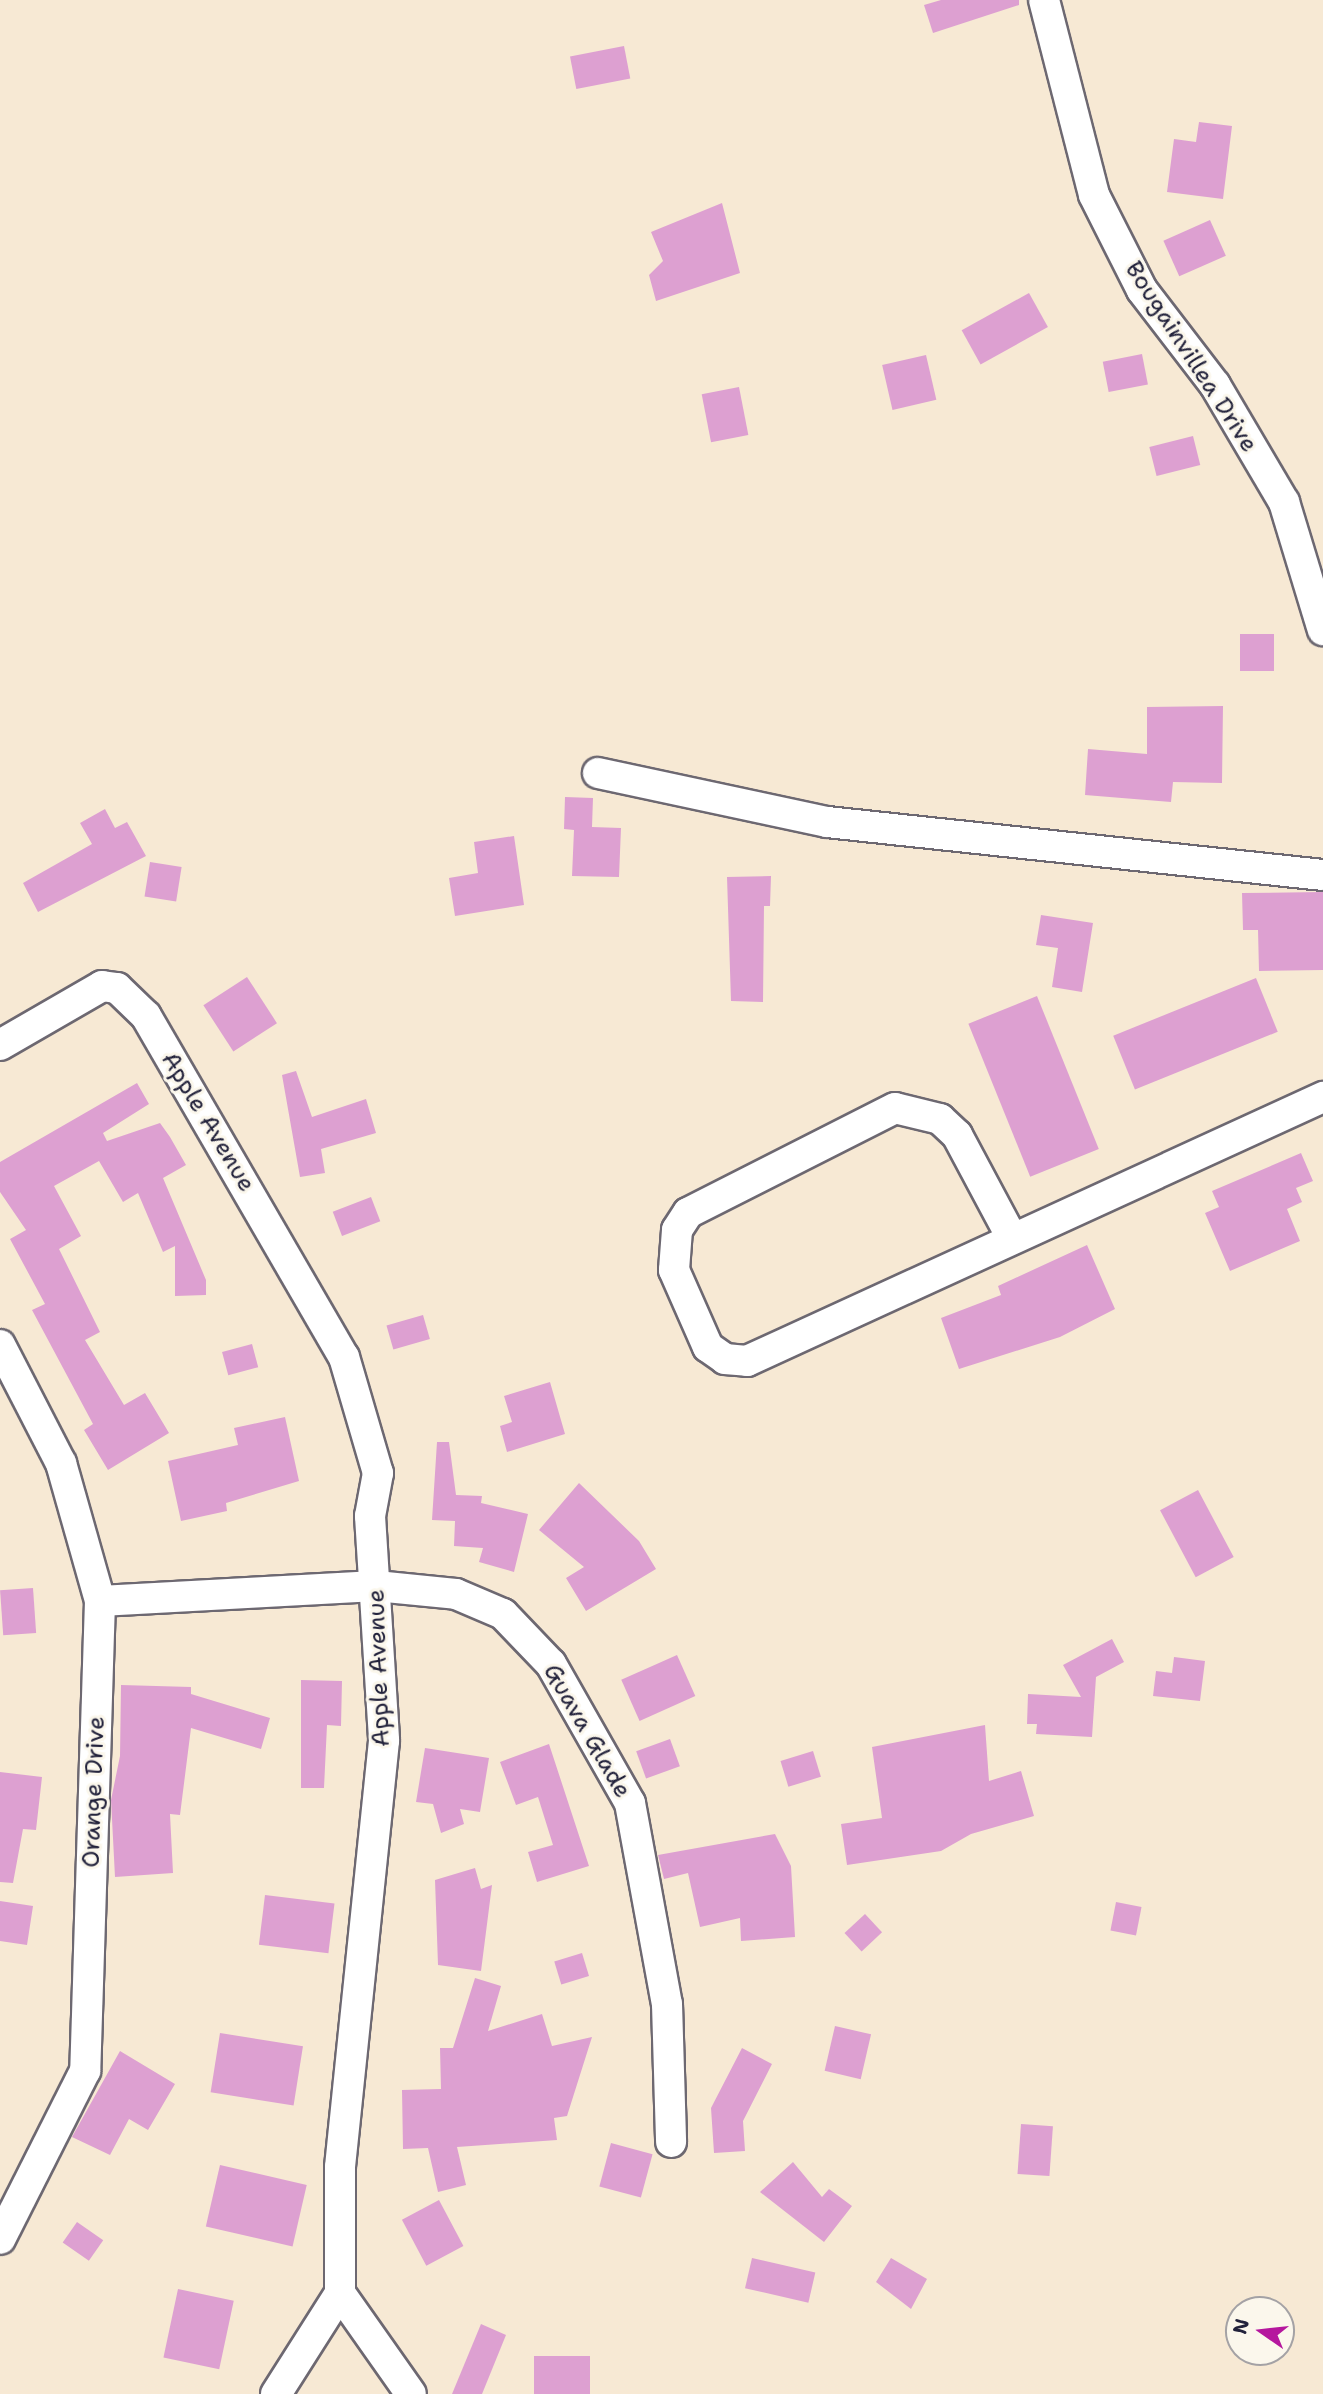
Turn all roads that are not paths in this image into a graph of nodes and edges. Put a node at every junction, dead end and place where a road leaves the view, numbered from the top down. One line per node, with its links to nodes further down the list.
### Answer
1 (1044, 0): 2 (street, Bougainvillea Drive)
2 (1323, 630)
3 (597, 773): 4 (street)
4 (1323, 875)
5 (0, 1045): 9 (street, Apple Avenue)
6 (1323, 1097): 7 (street)
7 (1012, 1238): 7 (street)
8 (0, 1345): 10 (street, Orange Drive)
9 (376, 1586): 10 (street, Guava Glade); 11 (street, Guava Glade); 13 (street, Apple Avenue)
10 (100, 1601): 12 (street, Orange Drive)
11 (671, 2141)
12 (0, 2239)
13 (340, 2293): 14 (street); 15 (street)
14 (276, 2394)
15 (411, 2394)

